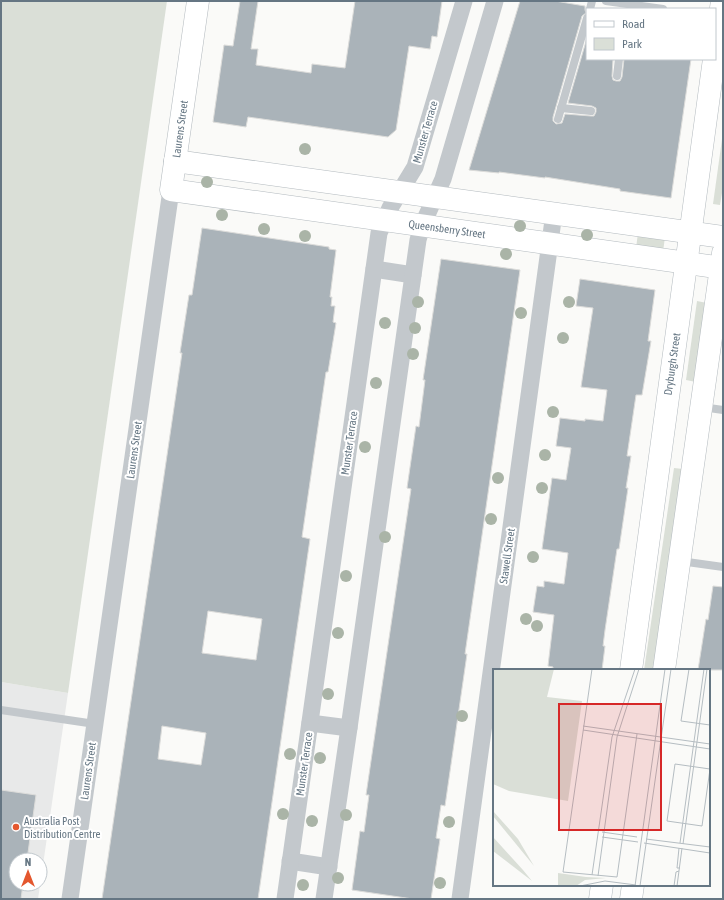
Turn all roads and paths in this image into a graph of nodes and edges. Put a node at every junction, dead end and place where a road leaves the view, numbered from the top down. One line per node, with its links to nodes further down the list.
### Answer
1 (198, 1): 17 (street, Laurens Street)
2 (464, 1): 19 (street, Munster Terrace)
3 (495, 1): 20 (street)
4 (606, 1): 5 (lane)
5 (626, 6): 6 (lane)
6 (651, 8)
7 (720, 12): 9 (street)
8 (586, 21): 13 (lane)
9 (716, 42)
10 (619, 60): 12 (lane)
11 (714, 60): 15 (street, Dryburgh Street)
12 (617, 76)
13 (561, 108): 14 (lane); 16 (lane)
14 (591, 111)
15 (715, 113): 27 (street, Dryburgh Street)
16 (558, 119)
17 (175, 161): 18 (street, Laurens Street); 19 (street)
18 (171, 190): 23 (street, Queensberry Street); 46 (street, Laurens Street)
19 (399, 192): 20 (street); 23 (street, Munster Terrace)
20 (435, 197): 21 (street); 24 (street)
21 (480, 203): 22 (street); 26 (street)
22 (554, 213): 25 (street); 29 (street, Stawell Street)
23 (384, 221): 24 (street, Queensberry Street); 33 (street, Munster Terrace)
24 (422, 226): 26 (street, Queensberry Street); 34 (street)
25 (645, 226): 27 (street); 30 (street)
26 (476, 233): 29 (street, Queensberry Street)
27 (690, 233): 28 (street); 31 (street, Dryburgh Street)
28 (723, 237)
29 (550, 244): 30 (street, Queensberry Street); 55 (street, Stawell Street)
30 (640, 256): 31 (street, Queensberry Street)
31 (686, 263): 32 (street, Queensberry Street); 35 (street, Dryburgh Street)
32 (722, 263): 36 (street)
33 (374, 269): 34 (street); 45 (street, Munster Terrace)
34 (413, 274): 47 (street)
35 (668, 392): 36 (street); 38 (street, Dryburgh Street)
36 (702, 402): 37 (lane); 39 (street)
37 (723, 410)
38 (662, 446): 39 (street); 42 (street, Dryburgh Street)
39 (695, 450): 40 (street)
40 (679, 561): 41 (lane); 43 (street)
41 (723, 567)
42 (631, 669)
43 (664, 669)
44 (1, 710): 46 (lane)
45 (310, 723): 47 (street); 48 (street, Munster Terrace)
46 (95, 724): 52 (street, Laurens Street)
47 (349, 728): 49 (street)
48 (290, 861): 49 (street); 53 (street, Munster Terrace)
49 (329, 867): 54 (street)
50 (602, 886): 56 (street)
51 (633, 886): 57 (street)
52 (70, 899)
53 (285, 899)
54 (324, 899)
55 (460, 899)
56 (600, 899)
57 (631, 899)

